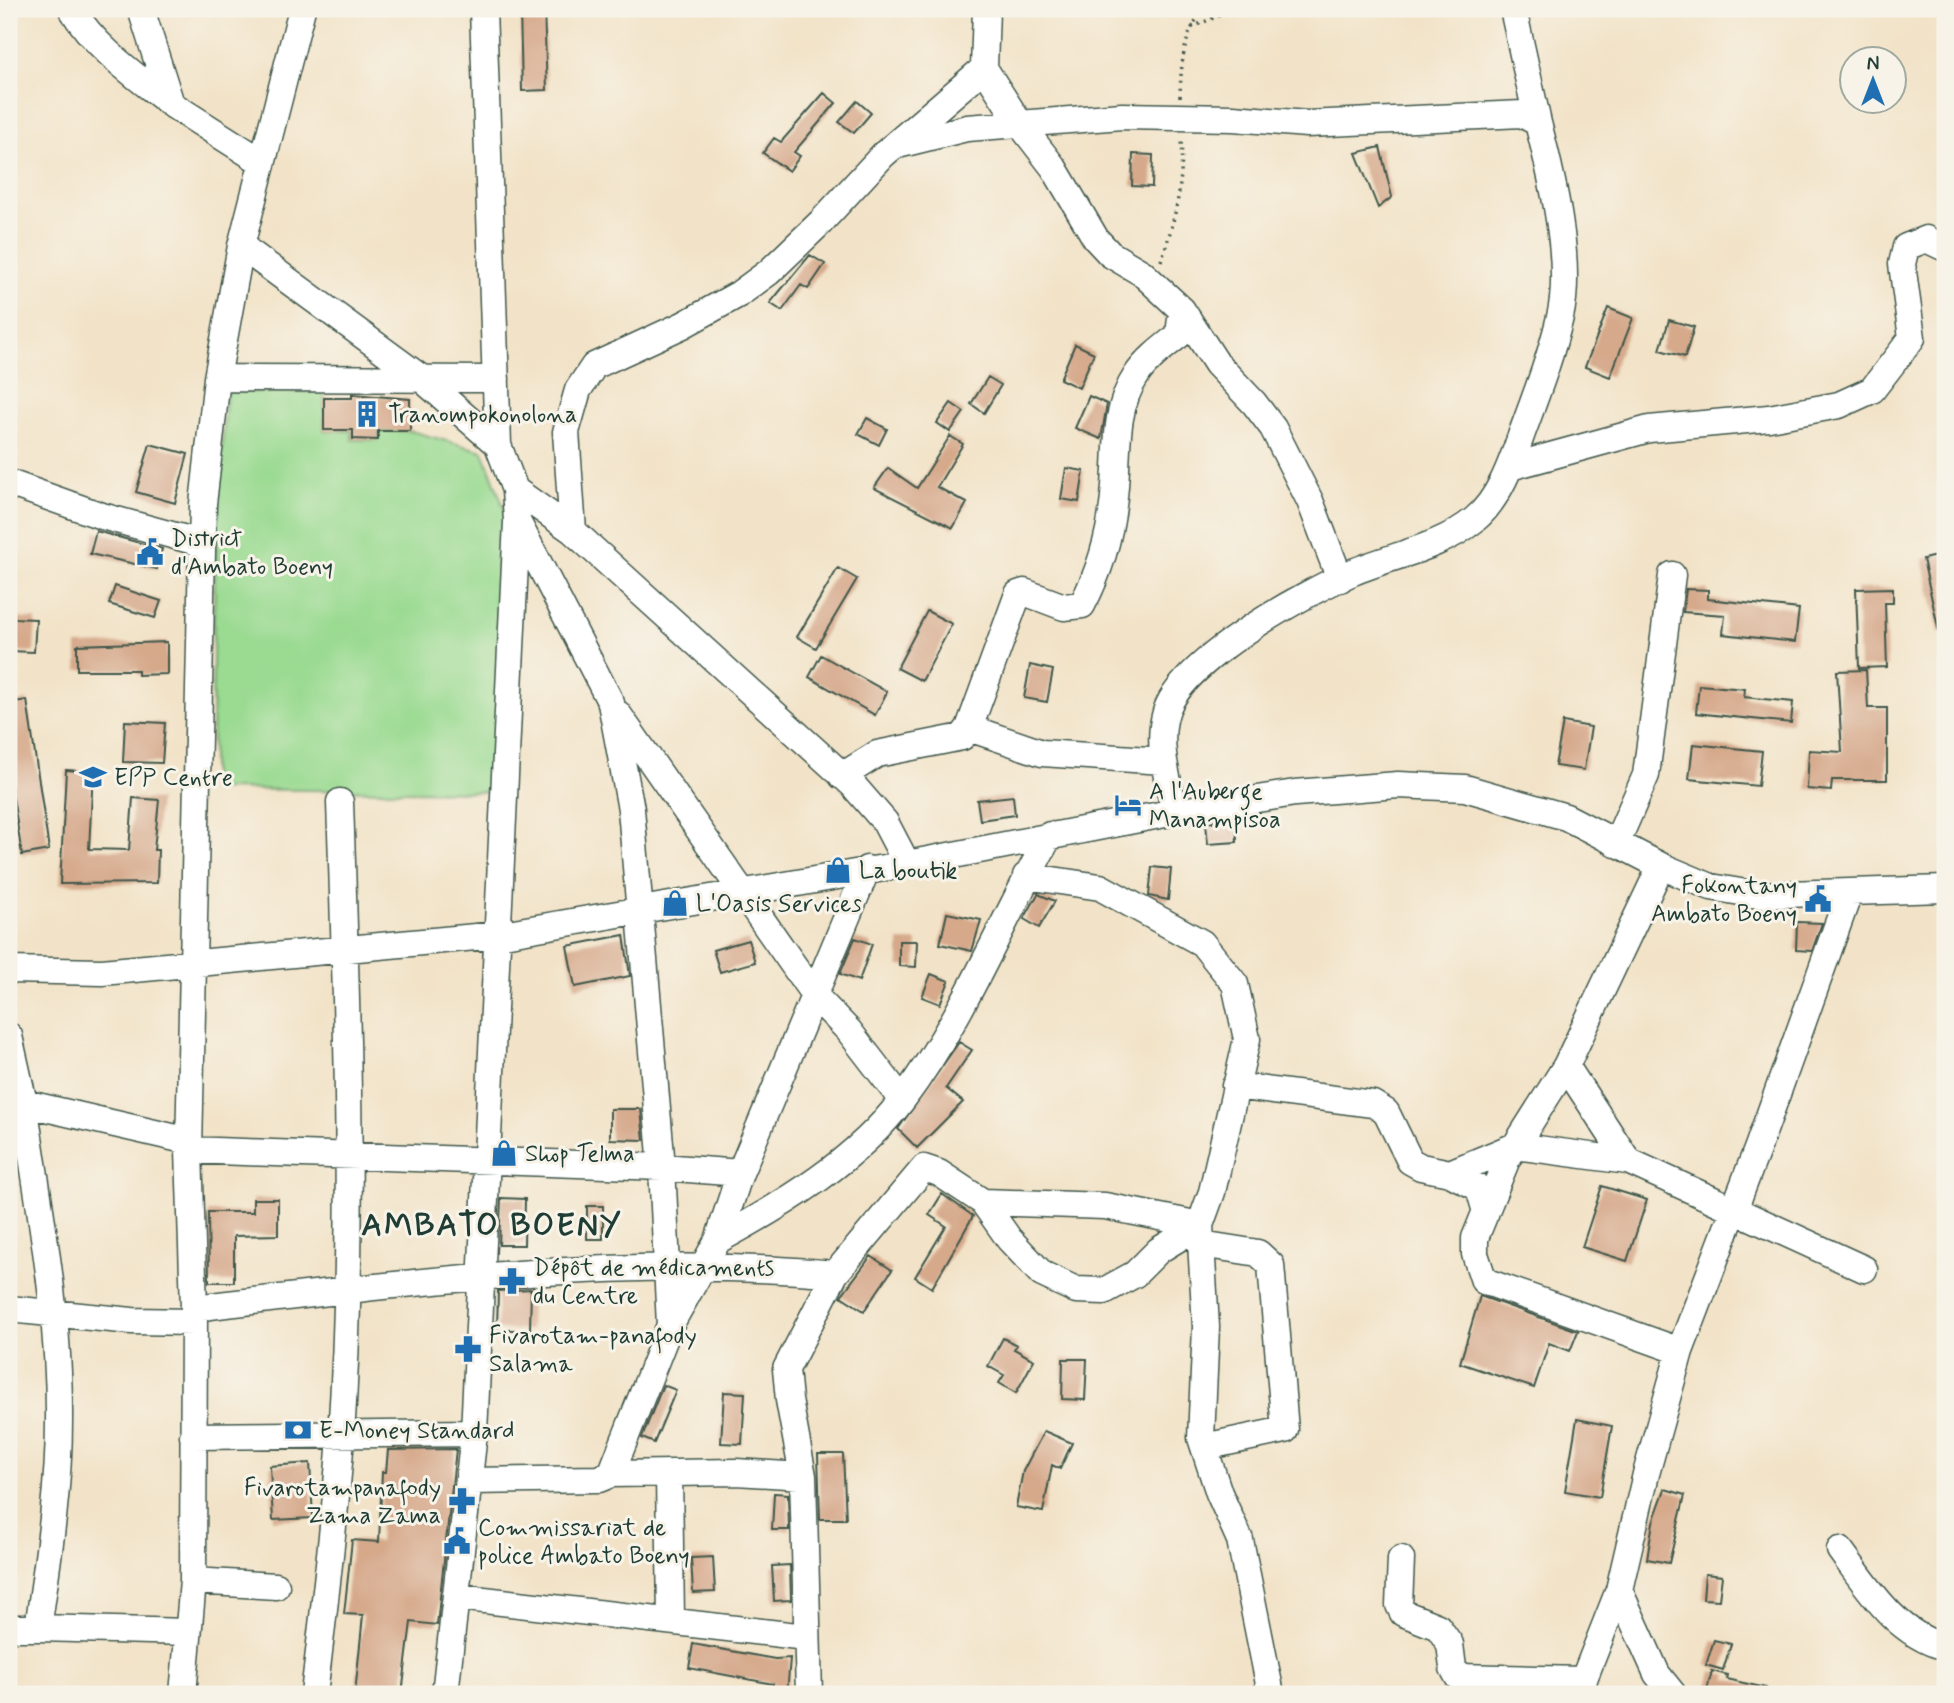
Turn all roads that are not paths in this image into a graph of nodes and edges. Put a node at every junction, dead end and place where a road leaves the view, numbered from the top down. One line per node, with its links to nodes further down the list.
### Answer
1 (72, 9): 8 (street)
2 (141, 9): 8 (street)
3 (302, 9): 12 (street)
4 (483, 9): 18 (street)
5 (986, 9): 7 (street)
6 (1513, 9): 9 (street)
7 (984, 68): 10 (street); 11 (street)
8 (171, 104): 12 (street)
9 (1538, 123): 10 (street); 20 (street)
10 (1020, 124): 11 (street); 15 (street)
11 (894, 146): 24 (street)
12 (262, 162): 13 (street)
13 (241, 246): 16 (street); 17 (street)
14 (1945, 248): 20 (street)
15 (1182, 310): 27 (street); 29 (street)
16 (217, 378): 17 (street); 25 (street)
17 (421, 378): 18 (street); 19 (street)
18 (496, 379): 19 (street)
19 (498, 445): 22 (street)
20 (1510, 467): 27 (street)
21 (9, 483): 25 (street)
22 (515, 490): 23 (street); 24 (street)
23 (517, 521): 28 (street); 44 (street)
24 (573, 531): 31 (street)
25 (201, 543): 46 (street)
26 (1672, 575): 35 (street)
27 (1340, 579): 30 (street)
28 (611, 704): 41 (street); 43 (street)
29 (969, 728): 30 (street); 31 (street)
30 (1164, 761): 33 (street)
31 (842, 776): 36 (street)
32 (340, 802): 45 (street)
33 (1175, 812): 34 (street); 35 (street)
34 (1049, 835): 36 (street); 39 (street)
35 (1616, 844): 37 (street)
36 (907, 864): 38 (street)
37 (1661, 866): 42 (street); 50 (street)
38 (867, 869): 41 (street); 48 (street)
39 (1027, 876): 51 (street); 52 (street)
40 (1945, 890): 42 (street)
41 (742, 893): 43 (street); 48 (street)
42 (1849, 893): 63 (street)
43 (640, 911): 44 (street); 59 (street)
44 (496, 935): 45 (street); 57 (street)
45 (345, 950): 46 (street); 56 (street)
46 (195, 961): 47 (street); 54 (street)
47 (9, 970)
48 (815, 996): 52 (street); 60 (street)
49 (9, 1035): 53 (street)
50 (1566, 1066): 55 (street); 58 (street)
51 (1234, 1086): 61 (street); 65 (street)
52 (902, 1100): 66 (street)
53 (24, 1103): 54 (street); 74 (street)
54 (189, 1145): 56 (street); 75 (street)
55 (1515, 1146): 58 (street); 61 (street); 64 (street)
56 (348, 1155): 57 (street); 72 (street)
57 (484, 1161): 59 (street); 71 (street)
58 (1628, 1161): 63 (street)
59 (662, 1167): 60 (street); 68 (street)
60 (740, 1173): 66 (street)
61 (1450, 1173): 64 (street)
62 (983, 1202): 65 (street); 65 (street); 70 (street)
63 (1733, 1208): 69 (street); 77 (street)
64 (1486, 1212): 77 (street)
65 (1200, 1234): 81 (street); 81 (street)
66 (718, 1240): 67 (street)
67 (700, 1268): 68 (street); 70 (street); 76 (street)
68 (669, 1269): 71 (street); 76 (street)
69 (1864, 1269)
70 (835, 1274): 84 (street)
71 (480, 1275): 72 (street); 78 (street)
72 (345, 1290): 75 (street); 79 (street)
73 (9, 1309): 74 (street)
74 (54, 1313): 75 (street); 94 (street)
75 (194, 1315): 80 (street)
76 (670, 1325): 82 (street)
77 (1680, 1351): 90 (street)
78 (474, 1433): 79 (street); 85 (street)
79 (341, 1435): 80 (street); 100 (street)
80 (193, 1436): 88 (street)
81 (1204, 1447): 103 (street)
82 (611, 1475): 83 (street); 85 (street)
83 (668, 1475): 84 (street); 92 (street)
84 (803, 1476): 96 (street)
85 (471, 1480): 91 (street)
86 (1840, 1550): 97 (street)
87 (1401, 1559): 98 (street)
88 (192, 1581): 89 (street); 95 (street)
89 (276, 1586)
90 (1619, 1590): 98 (street); 104 (street)
91 (458, 1597): 92 (street); 101 (street)
92 (671, 1620): 96 (street)
93 (9, 1628): 94 (street)
94 (38, 1628): 95 (street)
95 (188, 1632): 99 (street)
96 (806, 1637): 102 (street)
97 (1945, 1647)
98 (1581, 1687)
99 (183, 1694)
100 (314, 1694)
101 (445, 1694)
102 (809, 1694)
103 (1270, 1694)
104 (1673, 1694)

